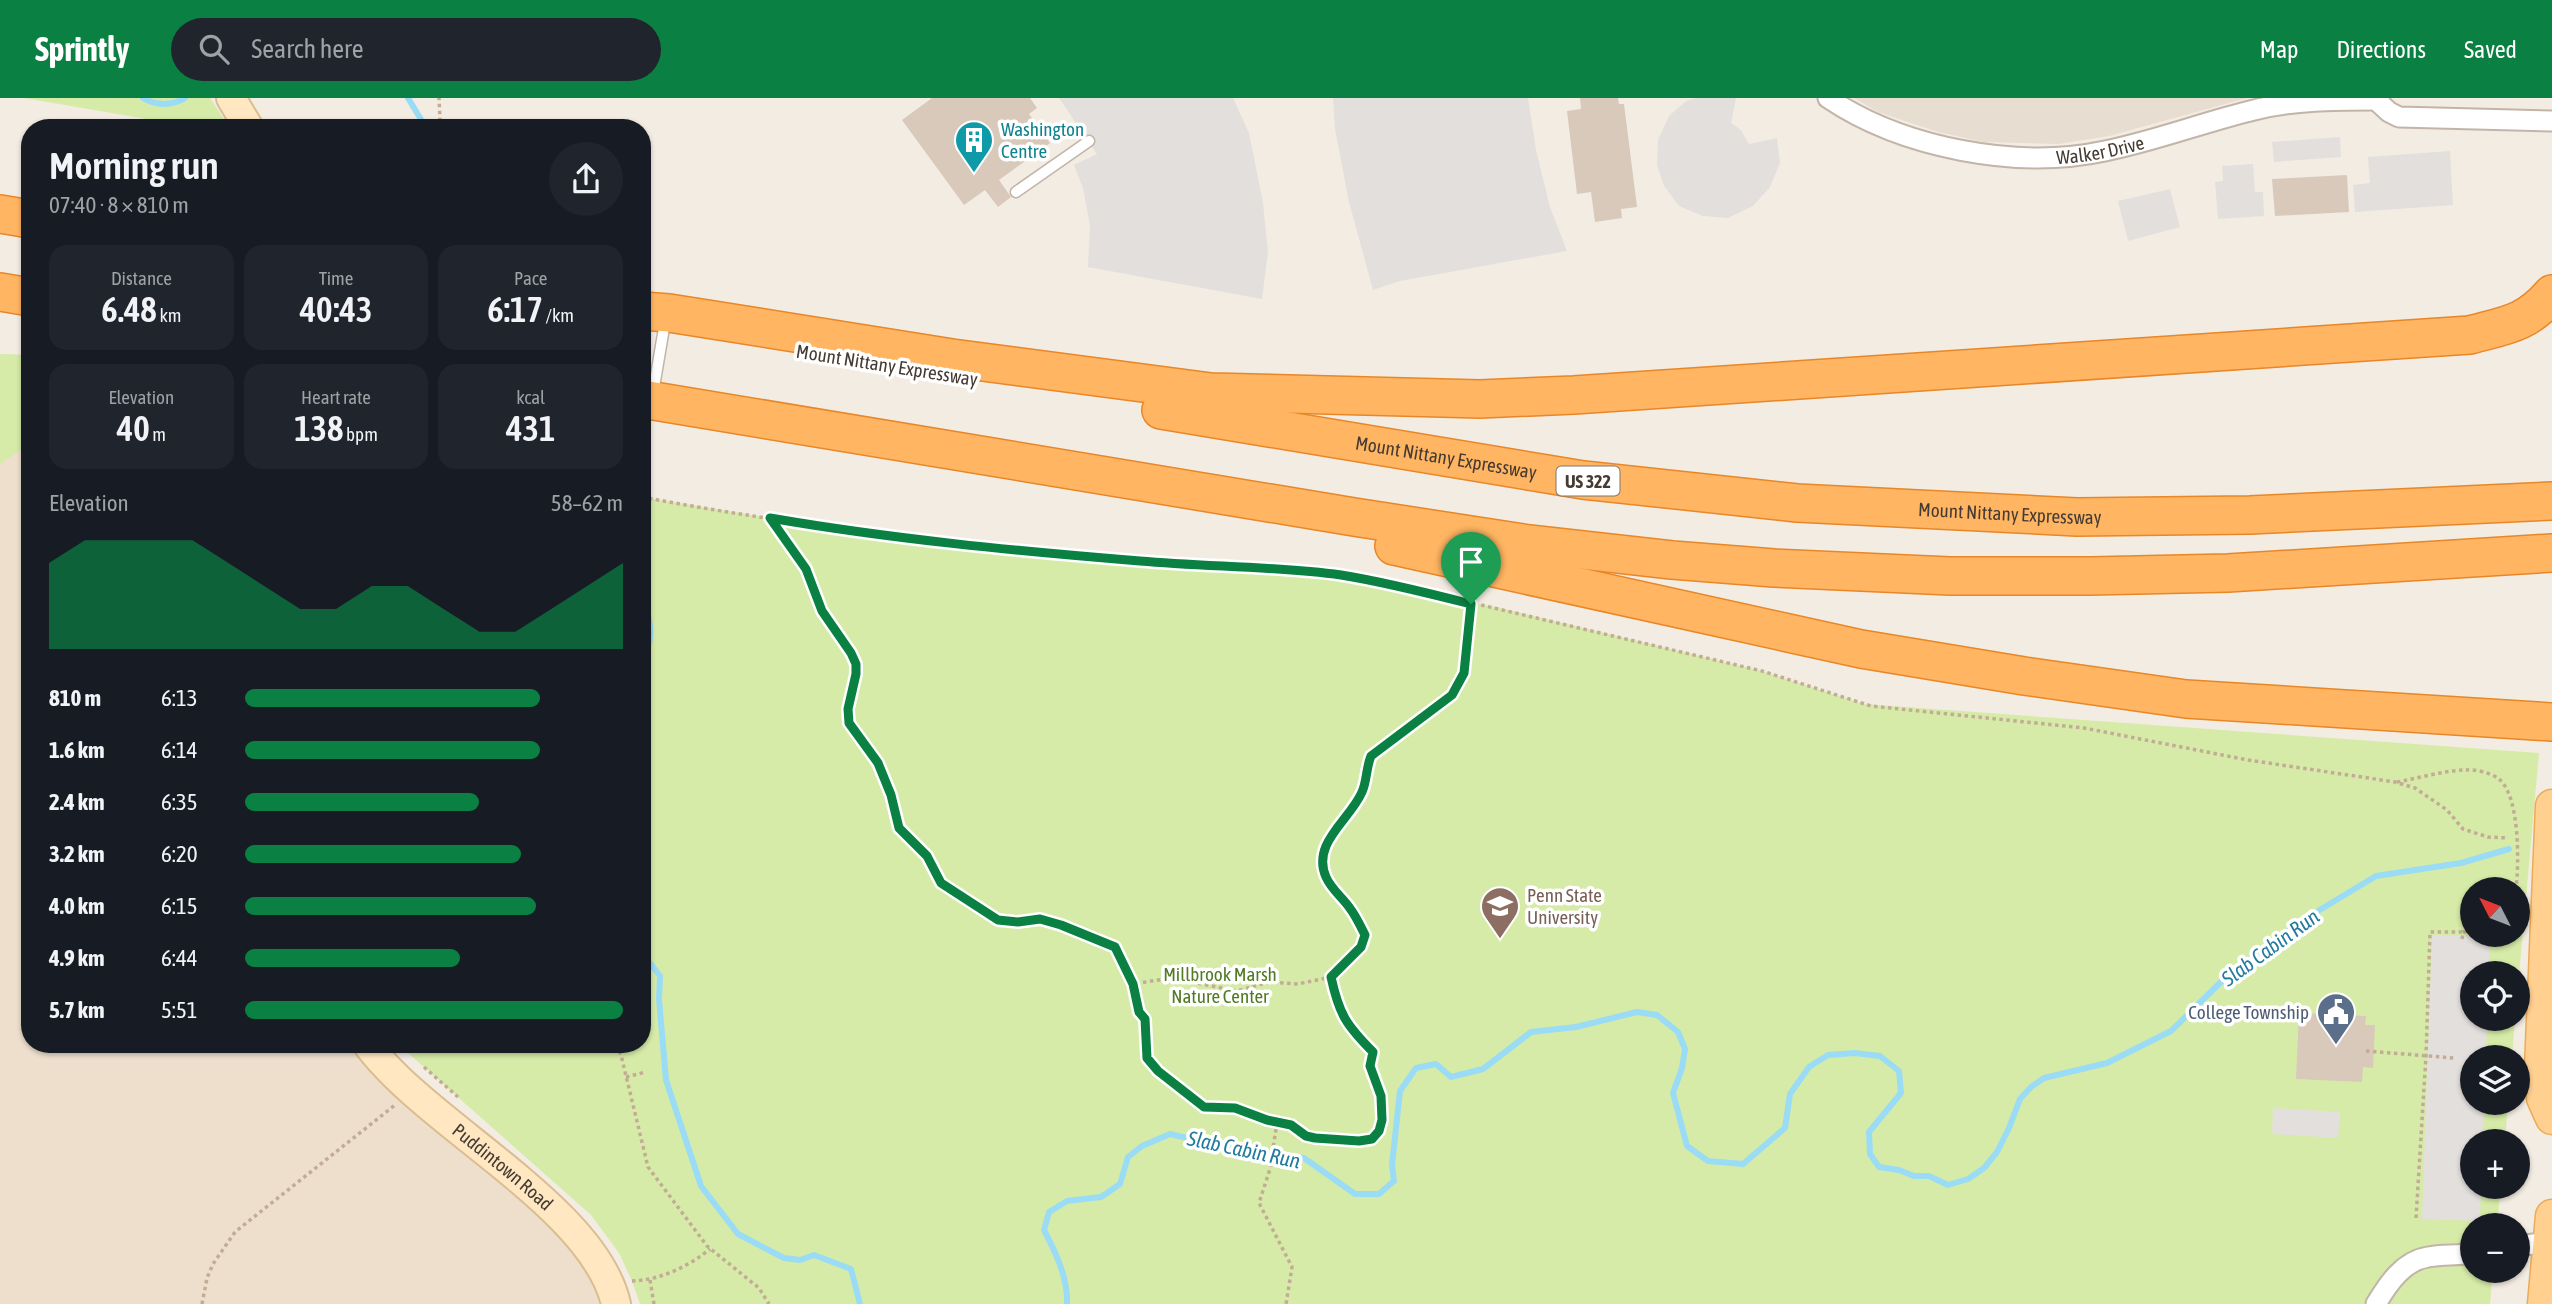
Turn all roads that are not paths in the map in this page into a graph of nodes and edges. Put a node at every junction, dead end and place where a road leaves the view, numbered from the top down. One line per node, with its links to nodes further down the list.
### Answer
1 (232, 98): 4 (street)
2 (1828, 98): 3 (street, Walker Drive)
3 (2377, 99): 5 (street, Walker Drive)
4 (244, 119)
5 (2552, 121)
6 (1089, 141): 7 (lane)
7 (1016, 192)
8 (0, 214): 9 (highway)
9 (21, 218)
10 (0, 292): 12 (highway)
11 (2552, 294): 16 (highway)
12 (21, 296)
13 (651, 320): 16 (highway)
14 (651, 321): 19 (highway, Mount Nittany Expressway / US 322)
15 (2552, 330): 16 (highway)
16 (2470, 335)
17 (651, 401): 18 (highway)
18 (872, 438): 20 (highway); 21 (highway)
19 (2552, 501)
20 (2552, 553)
21 (2552, 722)
22 (2552, 806): 24 (main road)
23 (375, 1053): 28 (street, Puddintown Road)
24 (2552, 1118)
25 (2551, 1236): 26 (street); 30 (main road)
26 (2530, 1243)
27 (2460, 1254): 29 (street)
28 (616, 1304)
29 (2376, 1304)
30 (2544, 1304)

